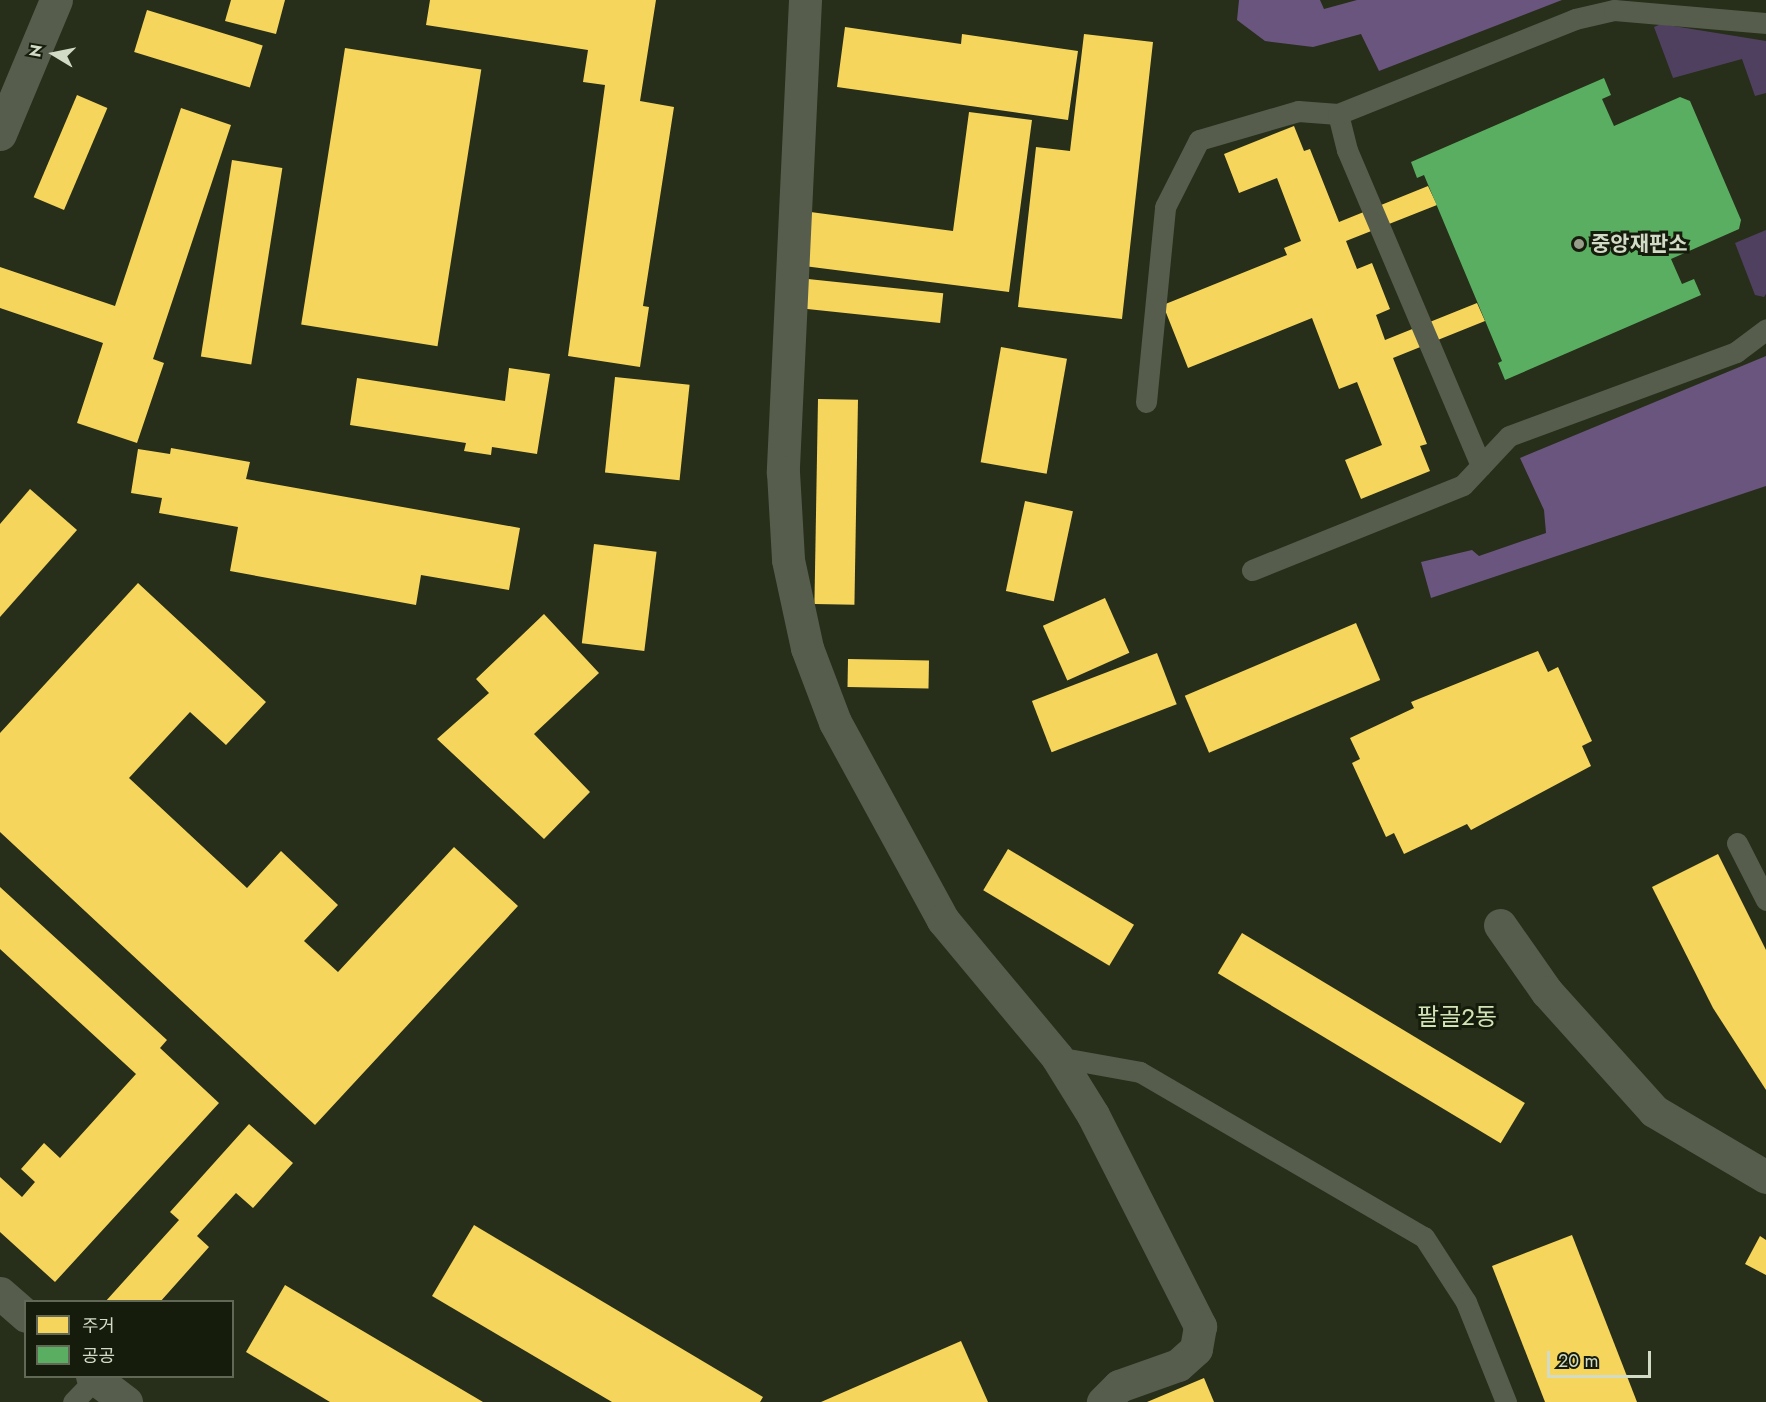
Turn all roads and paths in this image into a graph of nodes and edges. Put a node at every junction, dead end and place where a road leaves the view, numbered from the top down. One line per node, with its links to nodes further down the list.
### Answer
1 (56, 0): 5 (street)
2 (805, 0): 13 (street)
3 (1766, 23): 4 (lane)
4 (1338, 114): 7 (lane); 8 (lane)
5 (0, 134)
6 (1766, 329): 8 (lane)
7 (1146, 402)
8 (1481, 466): 9 (lane)
9 (1252, 570)
10 (1737, 843): 11 (lane)
11 (1766, 900)
12 (1500, 925): 14 (street)
13 (1057, 1057): 20 (street); 21 (lane)
14 (1766, 1178)
15 (0, 1293): 16 (street)
16 (24, 1314)
17 (94, 1378): 18 (lane); 19 (street)
18 (73, 1402)
19 (126, 1402)
20 (1102, 1402)
21 (1506, 1402)

